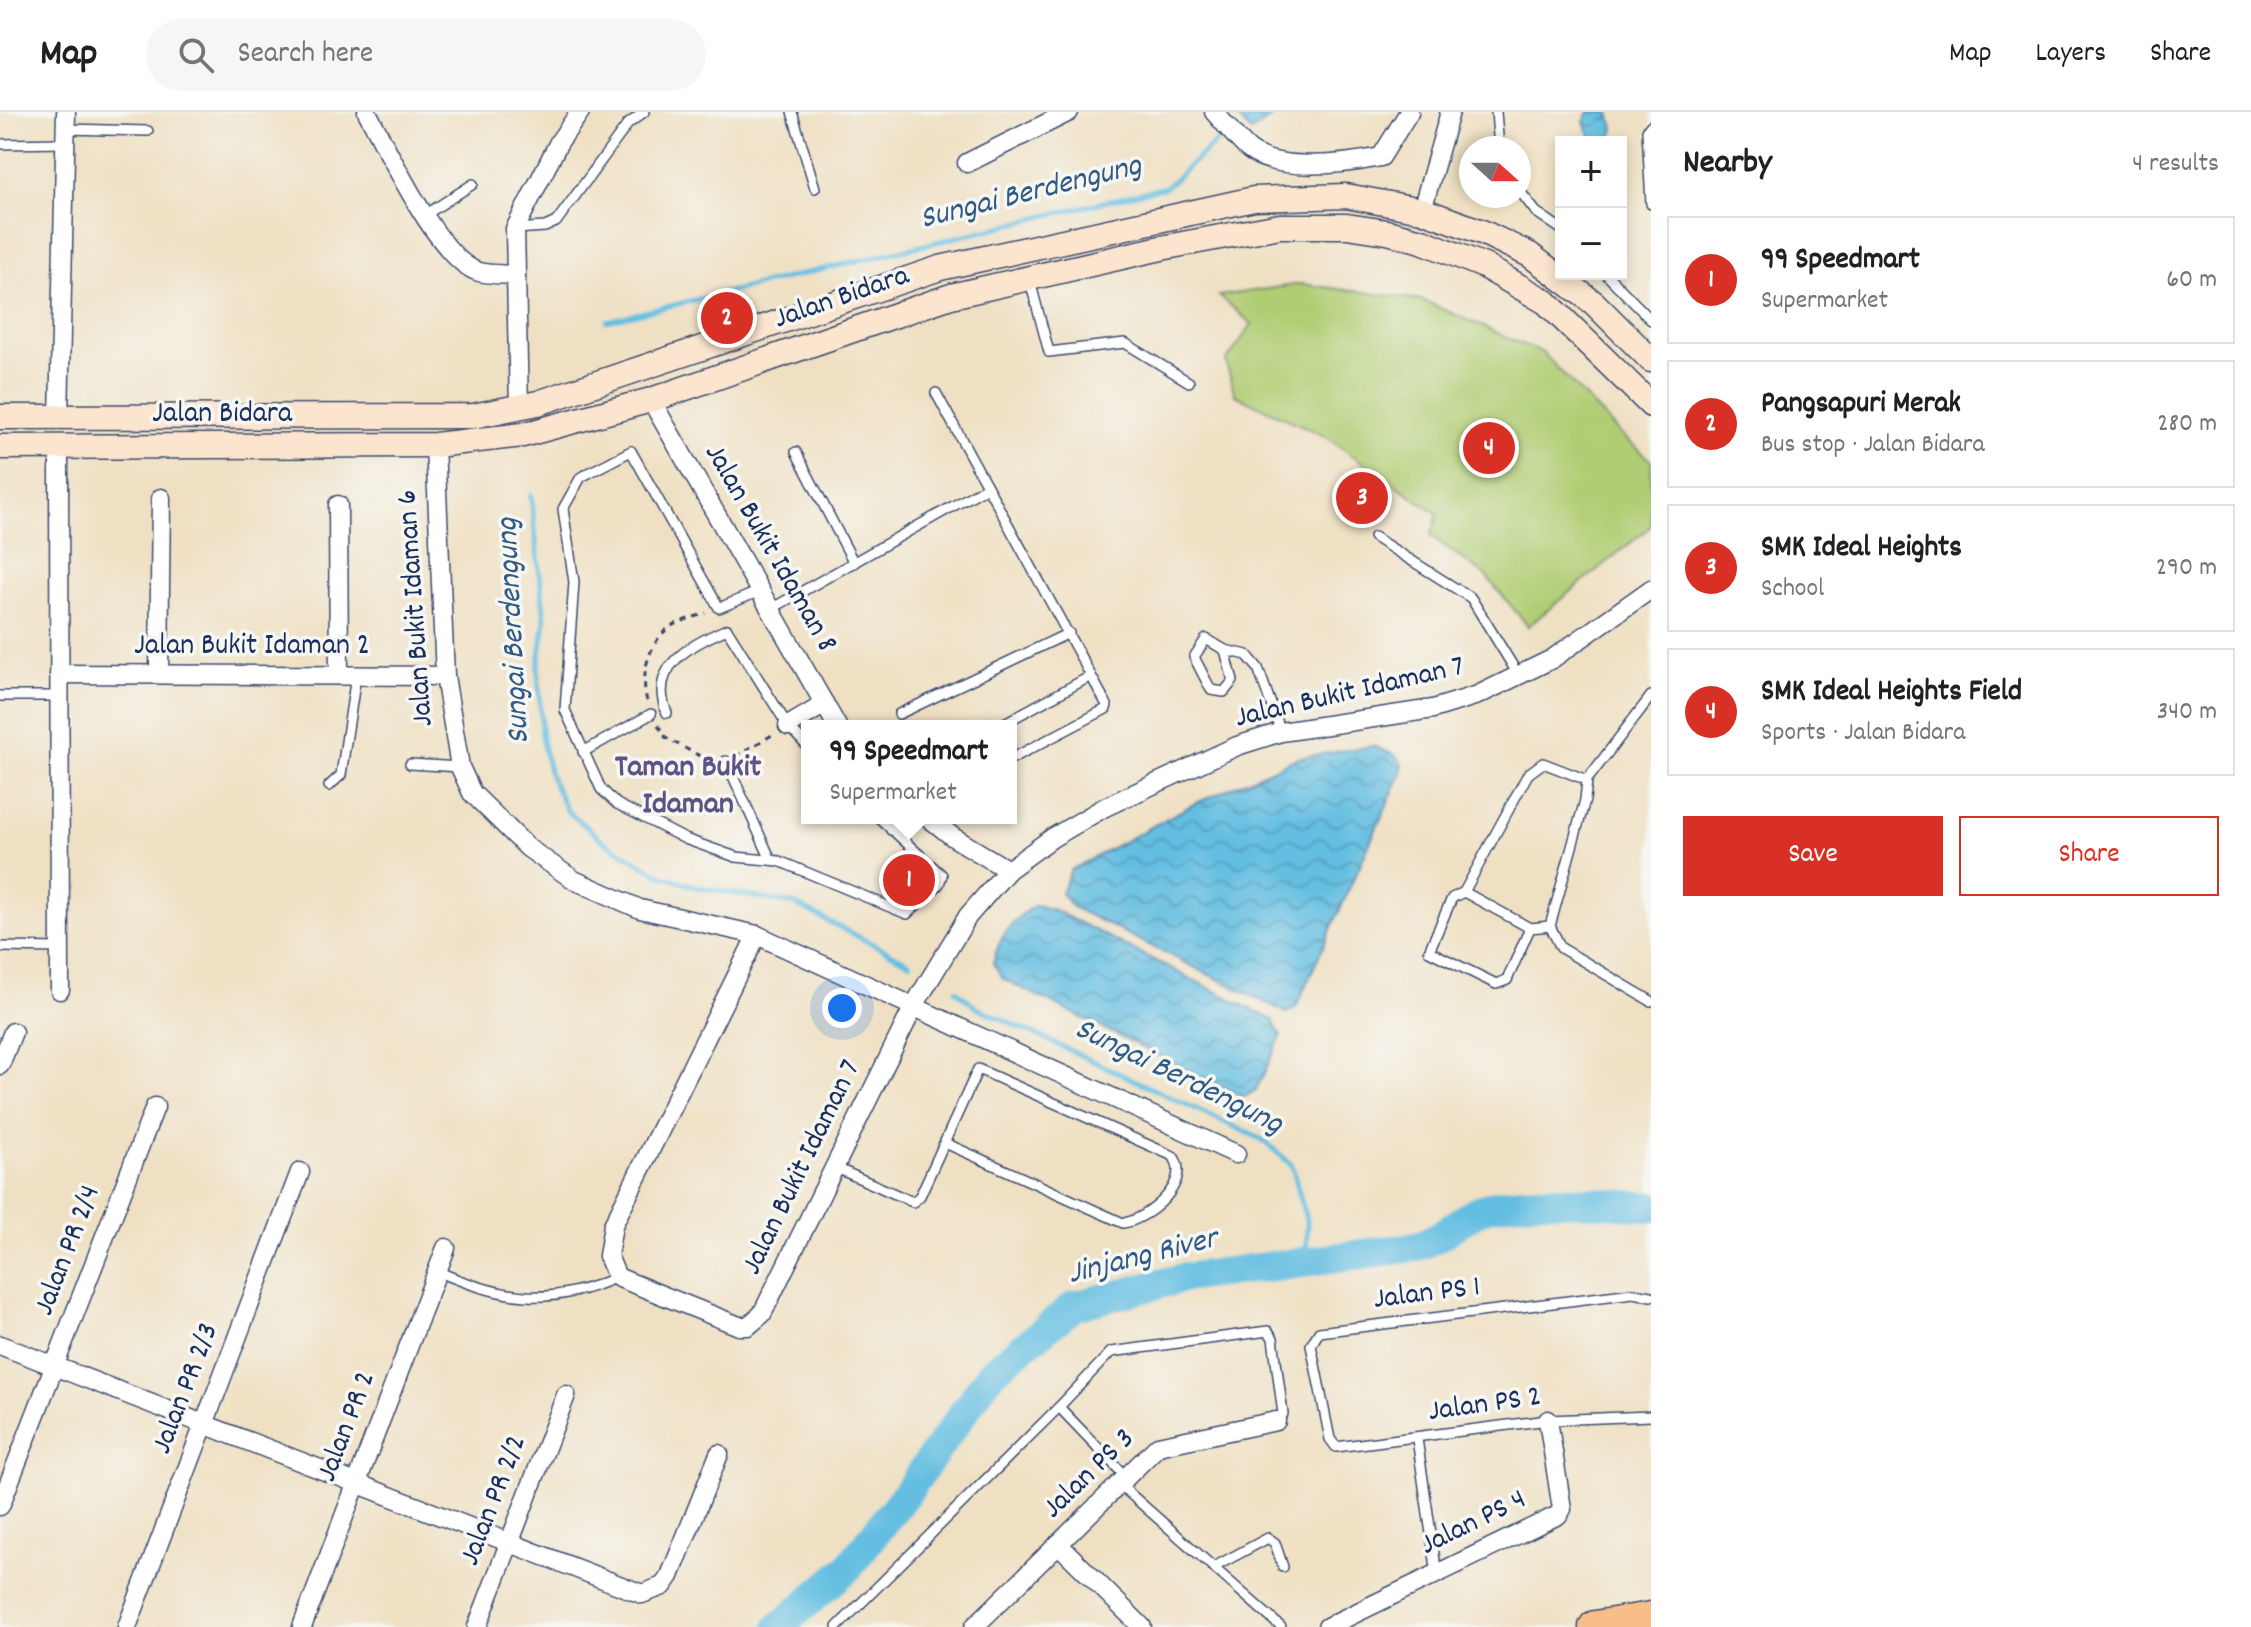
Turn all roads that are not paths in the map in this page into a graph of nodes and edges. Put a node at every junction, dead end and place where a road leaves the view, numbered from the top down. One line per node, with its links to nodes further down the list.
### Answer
1 (367, 112): 21 (street)
2 (580, 112): 23 (street)
3 (644, 112): 23 (lane)
4 (792, 112): 17 (lane)
5 (1069, 112): 15 (street)
6 (1214, 112): 7 (street)
7 (1409, 112)
8 (1450, 112): 20 (street)
9 (1496, 112): 13 (lane)
10 (1651, 125): 18 (lane)
11 (66, 128): 12 (lane); 14 (lane); 35 (street)
12 (148, 131)
13 (1498, 136)
14 (0, 144)
15 (967, 163)
16 (473, 184): 21 (lane)
17 (815, 188)
18 (1651, 204)
19 (1531, 206): 22 (lane)
20 (1422, 210): 28 (main road, Jalan Bidara); 33 (main road, Jalan Bidara)
21 (425, 215): 24 (street)
22 (1555, 225)
23 (515, 229): 24 (street)
24 (516, 275): 33 (street)
25 (1029, 277): 29 (lane); 31 (main road, Jalan Bidara); 32 (main road, Jalan Bidara)
26 (1612, 280): 27 (lane)
27 (1651, 320)
28 (1651, 360)
29 (1189, 382)
30 (936, 393): 40 (lane)
31 (651, 400): 36 (main road, Jalan Bidara); 46 (street, Jalan Bukit Idaman 8)
32 (1651, 405)
33 (519, 407): 35 (main road, Jalan Bidara)
34 (0, 417): 35 (main road, Jalan Bidara)
35 (59, 418)
36 (435, 445): 38 (main road, Jalan Bidara); 53 (street, Jalan Bukit Idaman 6)
37 (0, 447): 38 (main road, Jalan Bidara)
38 (59, 448): 50 (street)
39 (796, 452): 44 (lane)
40 (987, 487): 44 (lane); 48 (lane)
41 (161, 498): 51 (street)
42 (338, 505): 52 (street)
43 (1374, 537): 55 (lane)
44 (854, 563): 47 (lane)
45 (1651, 589): 55 (street, Jalan Bukit Idaman 7)
46 (760, 591): 47 (street, Jalan Bukit Idaman 8); 68 (lane)
47 (770, 609): 59 (street, Jalan Bukit Idaman 8)
48 (1069, 633): 54 (lane); 62 (lane)
49 (1225, 650): 49 (lane); 66 (lane)
50 (59, 674): 51 (street, Jalan Bukit Idaman 2); 57 (street)
51 (159, 674): 52 (street, Jalan Bukit Idaman 2)
52 (347, 676): 53 (street, Jalan Bukit Idaman 2); 74 (lane)
53 (445, 676): 72 (street, Jalan Bukit Idaman 6)
54 (1091, 676): 64 (lane); 69 (lane)
55 (1519, 676): 66 (street, Jalan Bukit Idaman 7)
56 (0, 696): 57 (lane)
57 (59, 696): 86 (street)
58 (1651, 696): 73 (lane)
59 (825, 704): 63 (street, Jalan Bukit Idaman 8); 65 (street)
60 (667, 713): 65 (lane)
61 (651, 714): 68 (lane)
62 (899, 714)
63 (834, 720)
64 (1010, 720)
65 (788, 726): 67 (lane)
66 (1281, 732): 80 (street, Jalan Bukit Idaman 7)
67 (801, 740)
68 (583, 752): 79 (lane)
69 (1017, 756)
70 (726, 761): 79 (lane)
71 (410, 764): 72 (lane)
72 (460, 767): 84 (street, Jalan Bukit Idaman 6)
73 (1587, 780): 81 (lane); 82 (lane)
74 (329, 786)
75 (885, 824): 78 (lane)
76 (896, 824): 78 (lane)
77 (937, 824): 80 (street)
78 (891, 830): 79 (lane)
79 (771, 860)
80 (1008, 870): 89 (street, Jalan Bukit Idaman 7)
81 (1464, 892): 83 (lane); 83 (lane)
82 (1550, 926): 83 (lane); 88 (lane)
83 (1530, 928)
84 (757, 935): 89 (street, Jalan Bukit Idaman 6); 99 (street)
85 (0, 947): 86 (lane)
86 (60, 948): 87 (street)
87 (60, 990)
88 (1651, 1001)
89 (915, 1004): 94 (street, Jalan Bukit Idaman 6); 95 (street, Jalan Bukit Idaman 7)
90 (13, 1032): 91 (street)
91 (0, 1065)
92 (155, 1107): 102 (street, Jalan PR 2/4)
93 (945, 1143): 93 (lane); 95 (lane)
94 (1236, 1154)
95 (834, 1167): 99 (street, Jalan Bukit Idaman 7)
96 (300, 1172): 108 (street, Jalan PR 2/3)
97 (446, 1248): 98 (street, Jalan PR 2)
98 (437, 1271): 99 (lane); 113 (street, Jalan PR 2)
99 (617, 1277)
100 (1651, 1296): 109 (lane, Jalan PS 1)
101 (0, 1345): 102 (street)
102 (54, 1366): 108 (street); 114 (street, Jalan PR 2/4)
103 (566, 1395): 115 (street, Jalan PR 2/2)
104 (1059, 1407): 107 (lane); 112 (lane); 125 (lane)
105 (1651, 1416): 106 (lane, Jalan PS 2)
106 (1548, 1420): 110 (lane, Jalan PS 2); 119 (street, Jalan PS 4)
107 (1276, 1421): 112 (street, Jalan PS 3)
108 (203, 1424): 113 (street); 122 (street, Jalan PR 2/3)
109 (1330, 1439): 110 (lane, Jalan PS 2)
110 (1417, 1439): 119 (lane)
111 (719, 1454): 115 (street)
112 (1123, 1481): 116 (street, Jalan PS 3); 117 (lane)
113 (356, 1483): 115 (street); 123 (street, Jalan PR 2)
114 (0, 1506)
115 (508, 1542): 124 (street, Jalan PR 2/2)
116 (1058, 1544): 121 (street, Jalan PS 3); 126 (street)
117 (1216, 1566): 118 (lane); 127 (lane)
118 (1283, 1567)
119 (1437, 1574): 128 (street, Jalan PS 4)
120 (1651, 1618): 129 (highway)
121 (982, 1624)
122 (127, 1627)
123 (302, 1627)
124 (477, 1627)
125 (837, 1627)
126 (1142, 1627)
127 (1281, 1627)
128 (1327, 1627)
129 (1595, 1627)

